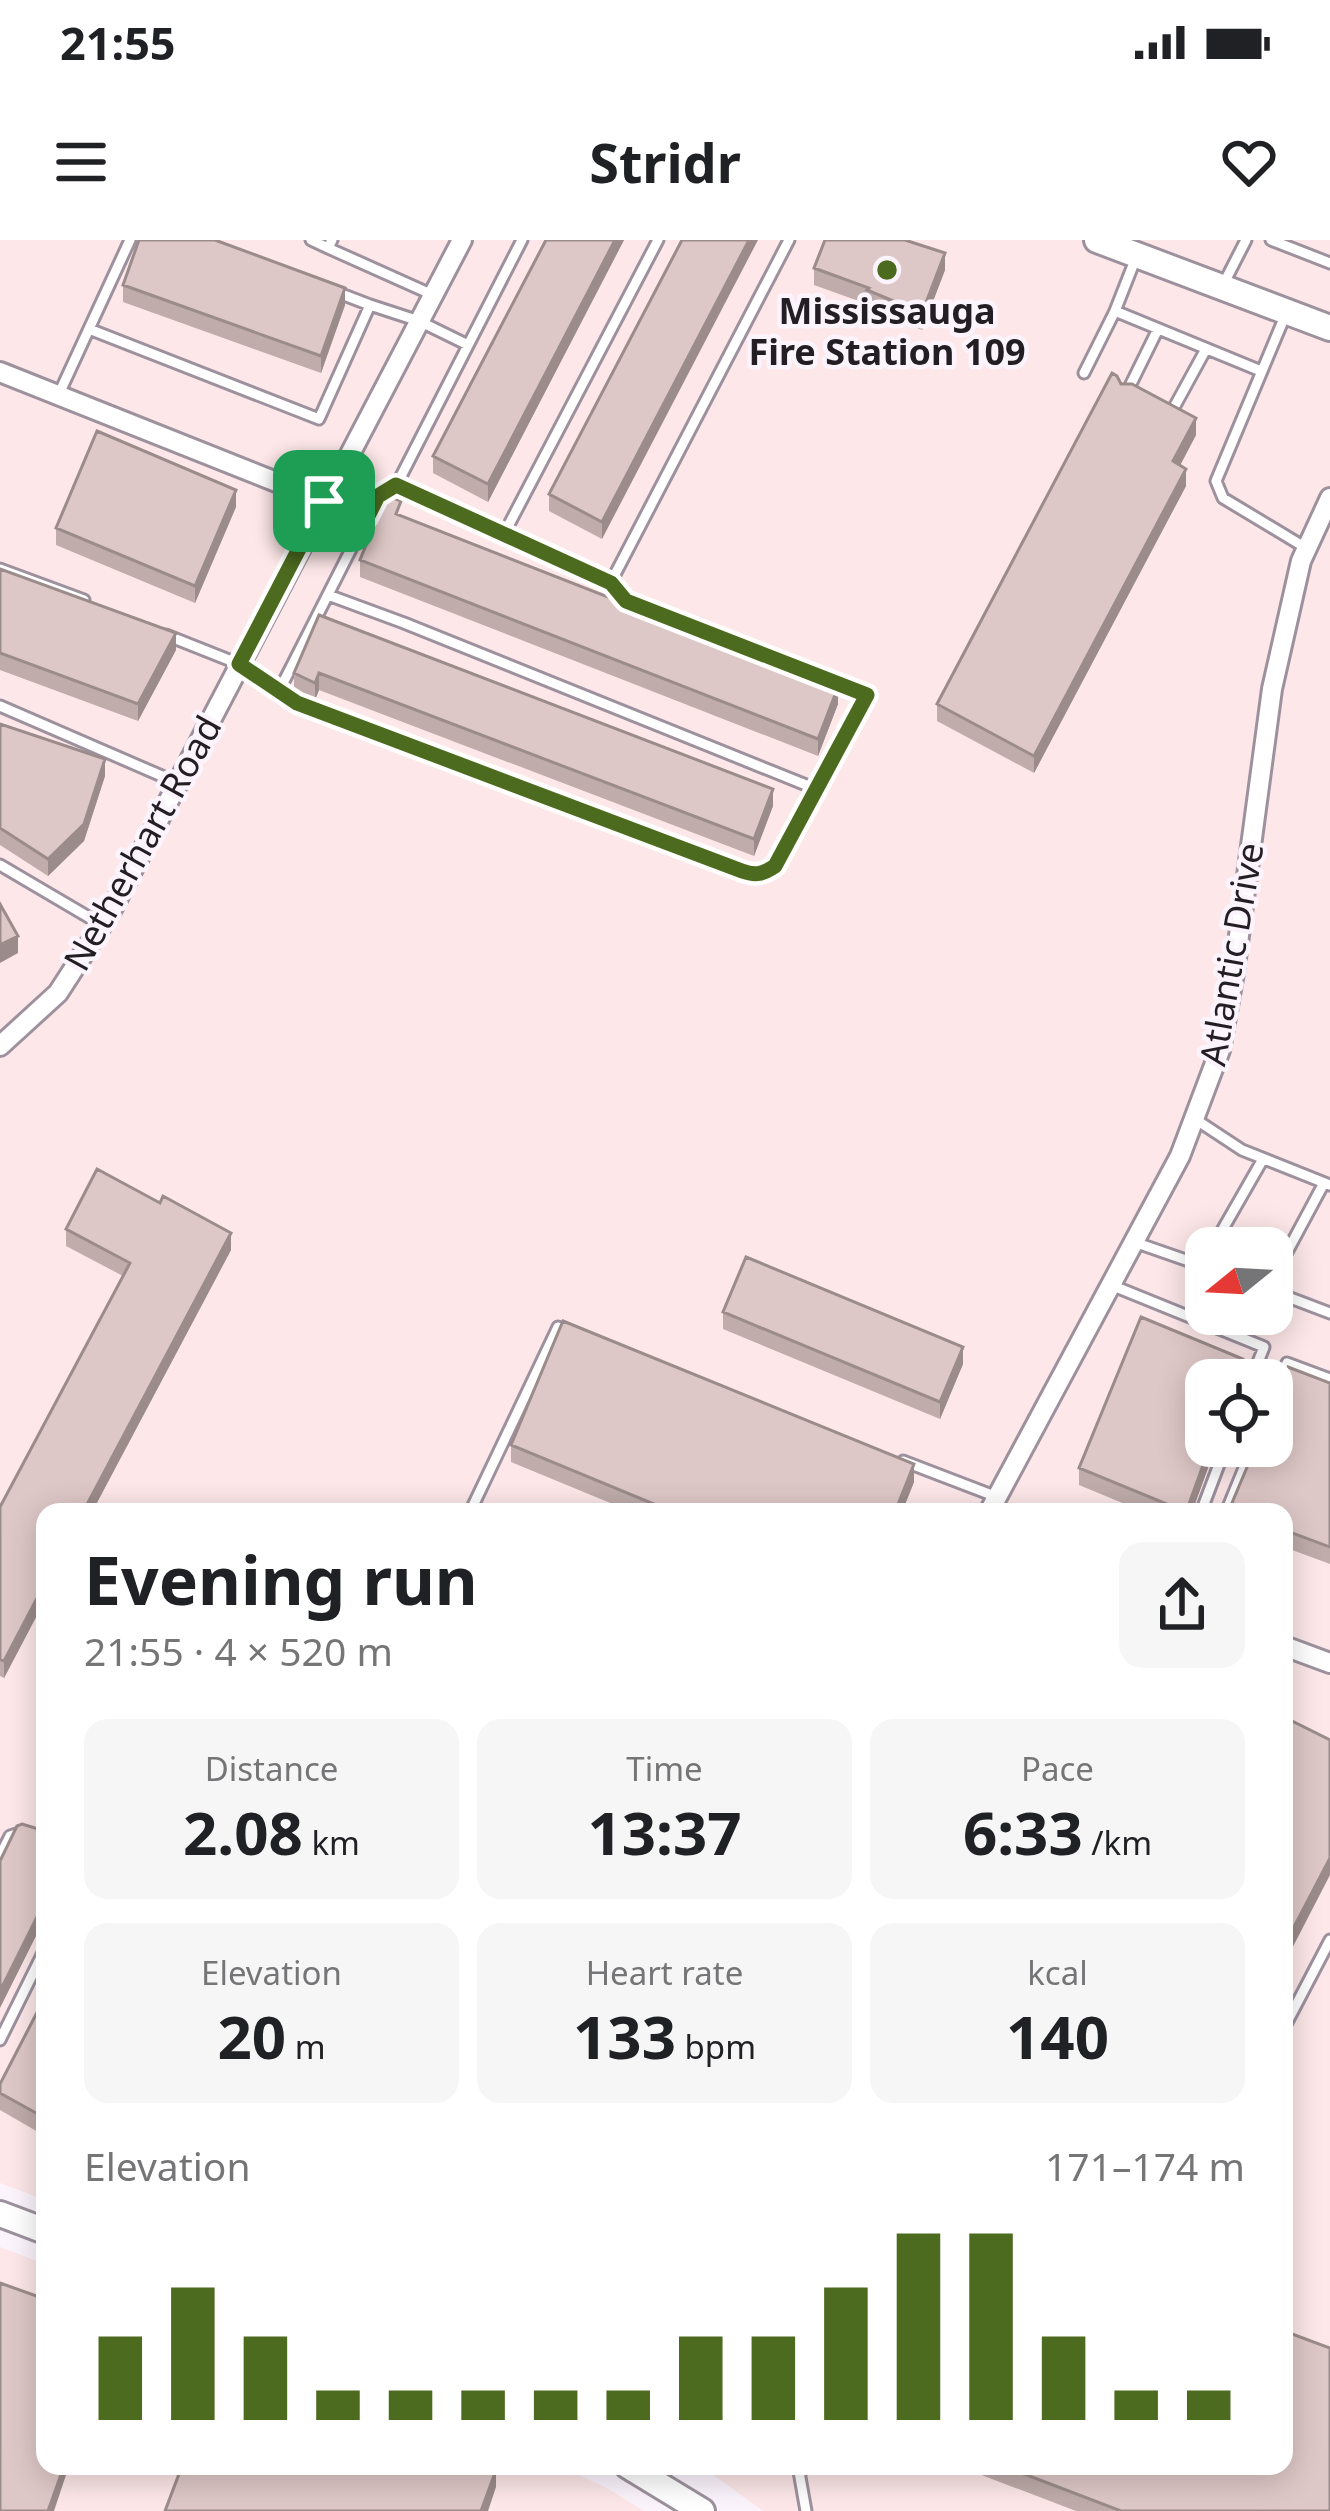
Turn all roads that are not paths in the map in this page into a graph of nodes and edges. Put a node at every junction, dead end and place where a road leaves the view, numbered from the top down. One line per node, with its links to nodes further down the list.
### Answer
1 (130, 240): 21 (lane)
2 (310, 240): 10 (lane)
3 (462, 240): 15 (street, Netherhart Road)
4 (522, 240): 23 (lane)
5 (658, 240): 35 (lane)
6 (789, 240): 38 (lane)
7 (1097, 240): 11 (street)
8 (1246, 240): 13 (lane)
9 (1271, 240): 12 (lane)
10 (330, 244): 15 (lane)
11 (1137, 255): 13 (street); 17 (lane)
12 (1330, 263)
13 (1222, 287): 18 (street)
14 (327, 289): 16 (lane)
15 (433, 295): 19 (street, Netherhart Road)
16 (370, 305): 19 (lane); 21 (lane)
17 (1114, 311): 22 (lane); 27 (lane)
18 (1286, 312): 20 (street); 25 (lane)
19 (419, 321): 23 (lane); 33 (street, Netherhart Road)
20 (1330, 328)
21 (88, 329): 29 (lane)
22 (1158, 329): 24 (lane); 28 (lane)
23 (468, 345): 31 (lane)
24 (1206, 349): 25 (lane); 30 (lane)
25 (1261, 371): 36 (lane)
26 (0, 372): 29 (street)
27 (1084, 374)
28 (1126, 394)
29 (58, 396): 33 (street)
30 (1171, 413)
31 (396, 485): 34 (lane); 35 (lane)
32 (1330, 498): 36 (street, Atlantic Drive)
33 (324, 501): 34 (lane); 42 (street, Netherhart Road)
34 (367, 518): 39 (lane)
35 (504, 534): 38 (lane)
36 (1306, 548): 50 (street, Atlantic Drive)
37 (0, 569): 40 (lane)
38 (611, 583): 46 (lane)
39 (328, 596): 43 (lane); 46 (lane)
40 (100, 607)
41 (163, 633): 42 (lane)
42 (239, 664): 43 (lane); 45 (street, Netherhart Road)
43 (279, 691): 46 (lane)
44 (0, 706): 45 (lane)
45 (178, 783): 48 (street, Netherhart Road)
46 (816, 789)
47 (0, 865): 48 (lane)
48 (102, 925): 49 (street, Netherhart Road)
49 (0, 1046)
50 (1195, 1119): 51 (lane); 54 (street, Atlantic Drive)
51 (1263, 1159): 52 (lane); 53 (lane)
52 (1327, 1184): 55 (lane)
53 (1224, 1227)
54 (1134, 1242): 56 (lane); 57 (street, Atlantic Drive)
55 (1293, 1243)
56 (1185, 1258)
57 (1111, 1285): 61 (lane); 69 (street, Atlantic Drive)
58 (1293, 1299): 59 (lane)
59 (1330, 1313)
60 (580, 1336): 67 (lane)
61 (1259, 1359)
62 (1293, 1365): 63 (lane)
63 (1330, 1379)
64 (887, 1455): 68 (lane)
65 (1218, 1467): 70 (lane)
66 (1244, 1467): 71 (lane)
67 (474, 1503)
68 (989, 1503)
69 (994, 1503)
70 (1205, 1503)
71 (1230, 1503)
72 (1293, 1655): 73 (street)
73 (1330, 1663)
74 (36, 1835): 75 (lane)
75 (0, 1856)
76 (1330, 1940): 78 (lane)
77 (36, 1967): 79 (lane)
78 (1293, 2011)
79 (0, 2040)
80 (0, 2214): 81 (street)
81 (36, 2228)
82 (643, 2475): 84 (street)
83 (800, 2475): 85 (lane)
84 (702, 2511)
85 (806, 2511)

